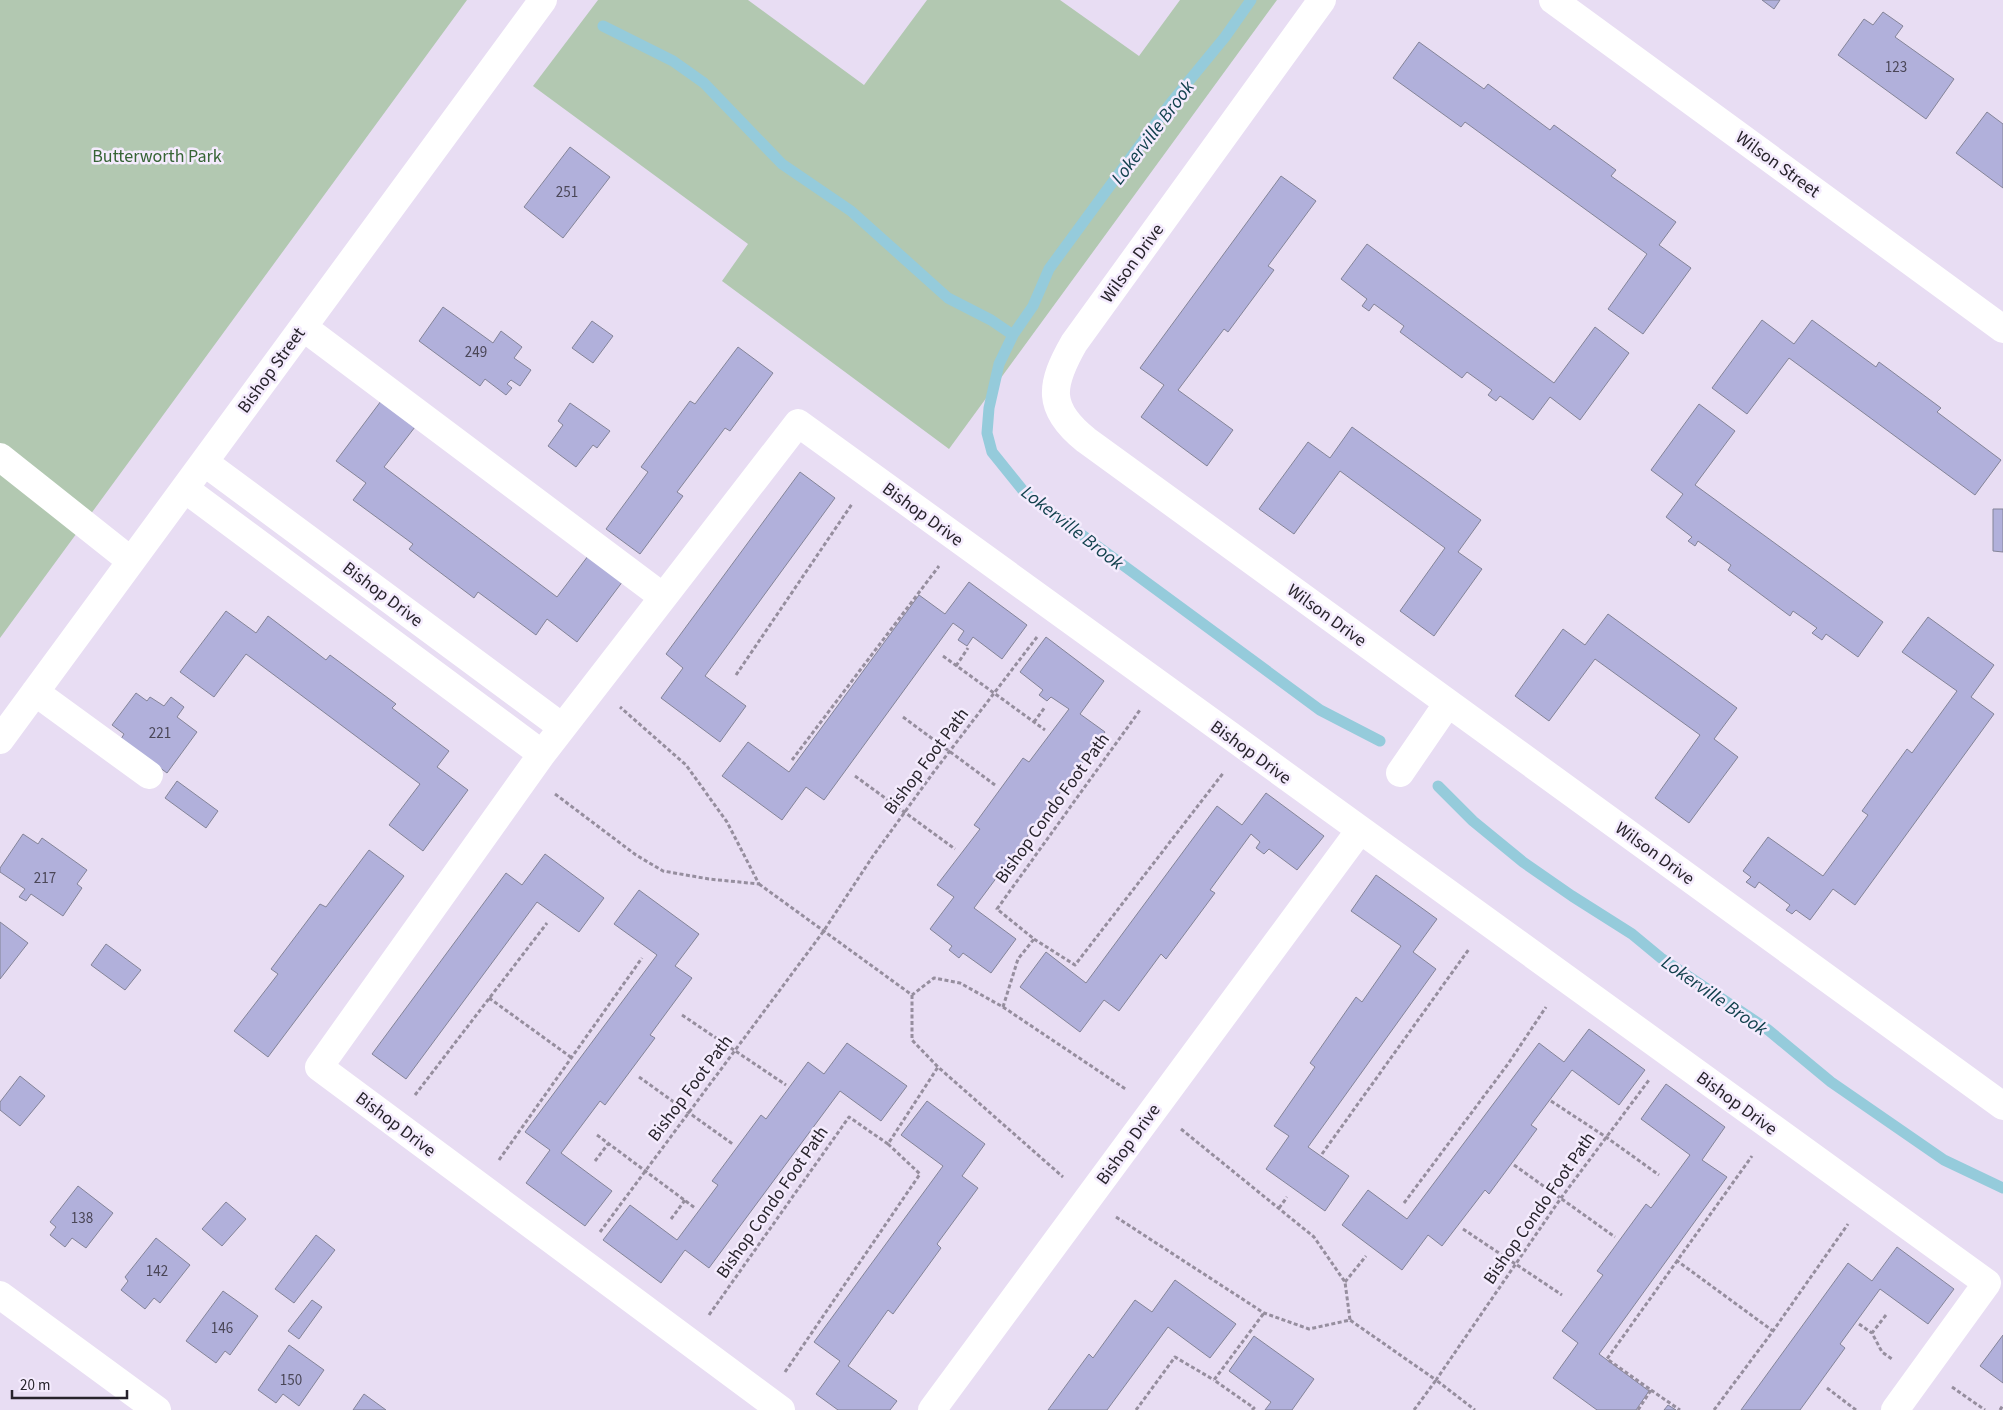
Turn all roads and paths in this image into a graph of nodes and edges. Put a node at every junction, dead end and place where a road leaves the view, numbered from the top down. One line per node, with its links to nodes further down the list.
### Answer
1 (543, 0): 4 (street, Bishop Street)
2 (1322, 0): 22 (street, Wilson Drive)
3 (1553, 0): 5 (street, Wilson Street)
4 (303, 327): 7 (street, Bishop Street); 12 (street)
5 (2003, 329)
6 (0, 457): 11 (street)
7 (204, 462): 9 (street, Bishop Street); 26 (street, Bishop Drive)
8 (871, 476): 10 (street, Bishop Drive); 12 (street, Bishop Drive); 17 (path)
9 (185, 489): 11 (street, Bishop Street); 32 (street, Bishop Drive)
10 (959, 540): 13 (street, Bishop Drive); 31 (path)
11 (131, 561): 20 (street, Bishop Street)
12 (663, 597): 19 (street, Bishop Drive)
13 (1057, 611): 18 (street, Bishop Drive); 21 (path, Bishop Foot Path)
14 (968, 648): 16 (path)
15 (943, 656): 16 (path)
16 (956, 666): 21 (path)
17 (736, 675)
18 (1158, 684): 29 (street, Bishop Drive); 44 (path, Bishop Condo Foot Path)
19 (595, 685): 26 (street, Bishop Drive); 40 (path)
20 (35, 692): 28 (street, Bishop Street); 34 (street)
21 (994, 693): 25 (path); 30 (path, Bishop Foot Path)
22 (1448, 703): 33 (street); 58 (street, Wilson Drive)
23 (1045, 707): 25 (path)
24 (903, 717): 30 (path)
25 (1034, 722): 27 (path)
26 (562, 727): 32 (street, Bishop Drive)
27 (1045, 730)
28 (0, 740)
29 (1244, 746): 38 (street, Bishop Drive); 44 (path, Bishop Condo Foot Path)
30 (950, 752): 36 (path); 37 (path, Bishop Foot Path)
31 (792, 760)
32 (535, 764): 40 (path); 61 (street, Bishop Drive)
33 (1400, 773)
34 (149, 775)
35 (855, 776): 37 (path)
36 (996, 785)
37 (904, 812): 39 (path); 43 (path, Bishop Foot Path)
38 (1360, 830): 42 (street, Bishop Drive); 59 (street, Bishop Drive)
39 (955, 849)
40 (759, 884): 43 (path)
41 (547, 923): 48 (path)
42 (1488, 923): 46 (street, Bishop Drive); 68 (path)
43 (823, 932): 47 (path); 51 (path, Bishop Foot Path)
44 (1034, 939): 49 (path)
45 (642, 958): 53 (path)
46 (1565, 979): 52 (street, Bishop Drive); 79 (path)
47 (912, 995): 49 (path); 54 (path)
48 (490, 998): 53 (path); 61 (path)
49 (1003, 1007): 59 (path)
50 (682, 1015): 51 (path)
51 (735, 1050): 56 (path); 60 (path, Bishop Foot Path)
52 (1668, 1054): 62 (street, Bishop Drive); 64 (path, Bishop Condo Foot Path)
53 (572, 1058): 73 (path)
54 (938, 1067): 66 (path); 77 (path)
55 (639, 1078): 60 (path)
56 (786, 1085)
57 (1552, 1101): 64 (path)
58 (2003, 1106)
59 (1154, 1109): 77 (street, Bishop Drive); 81 (path)
60 (689, 1113): 67 (path); 71 (path, Bishop Foot Path)
61 (394, 1122): 73 (street, Bishop Drive)
62 (1772, 1128): 74 (street, Bishop Drive); 87 (path)
63 (597, 1135): 65 (path)
64 (1606, 1137): 72 (path); 76 (path, Bishop Condo Foot Path)
65 (608, 1144): 69 (path); 71 (path)
66 (888, 1144): 98 (path, Bishop Condo Foot Path); 104 (path, Bishop Condo Foot Path)
67 (734, 1145)
68 (1322, 1154)
69 (595, 1161)
70 (1514, 1166): 76 (path)
71 (645, 1171): 78 (path); 86 (path, Bishop Foot Path)
72 (1659, 1176)
73 (480, 1187): 86 (street, Bishop Drive)
74 (1867, 1196): 96 (path); 99 (street, Bishop Drive)
75 (1287, 1197): 81 (path)
76 (1561, 1198): 84 (path); 88 (path, Bishop Condo Foot Path)
77 (1088, 1199): 92 (path); 107 (street, Bishop Drive)
78 (685, 1200): 80 (path); 82 (path)
79 (1404, 1203)
80 (695, 1208)
81 (1279, 1208): 89 (path)
82 (671, 1219)
83 (1463, 1229): 88 (path)
84 (1615, 1237)
85 (1366, 1256): 89 (path)
86 (579, 1260): 98 (street, Bishop Drive)
87 (1676, 1260): 96 (path); 103 (path)
88 (1515, 1264): 91 (path); 101 (path, Bishop Condo Foot Path)
89 (1345, 1282): 94 (path)
90 (0, 1295): 106 (street)
91 (1562, 1295)
92 (1264, 1313): 94 (path); 100 (path)
93 (1886, 1315): 97 (path)
94 (1350, 1320): 101 (path)
95 (1859, 1324): 97 (path)
96 (1774, 1331): 114 (path)
97 (1872, 1332): 99 (path)
98 (690, 1342): 104 (street, Bishop Drive)
99 (1919, 1377): 116 (street, Bishop Drive)
100 (1214, 1380): 108 (path); 109 (path)
101 (1436, 1380): 110 (path, Bishop Condo Foot Path); 111 (path)
102 (1826, 1388): 115 (path)
103 (1650, 1390): 112 (path); 113 (path)
104 (774, 1405)
105 (2003, 1405): 117 (path)
106 (157, 1410)
107 (932, 1410)
108 (1136, 1410)
109 (1252, 1410)
110 (1414, 1410)
111 (1475, 1410)
112 (1638, 1410)
113 (1680, 1410)
114 (1714, 1410)
115 (1856, 1410)
116 (1895, 1410)
117 (2000, 1410)

